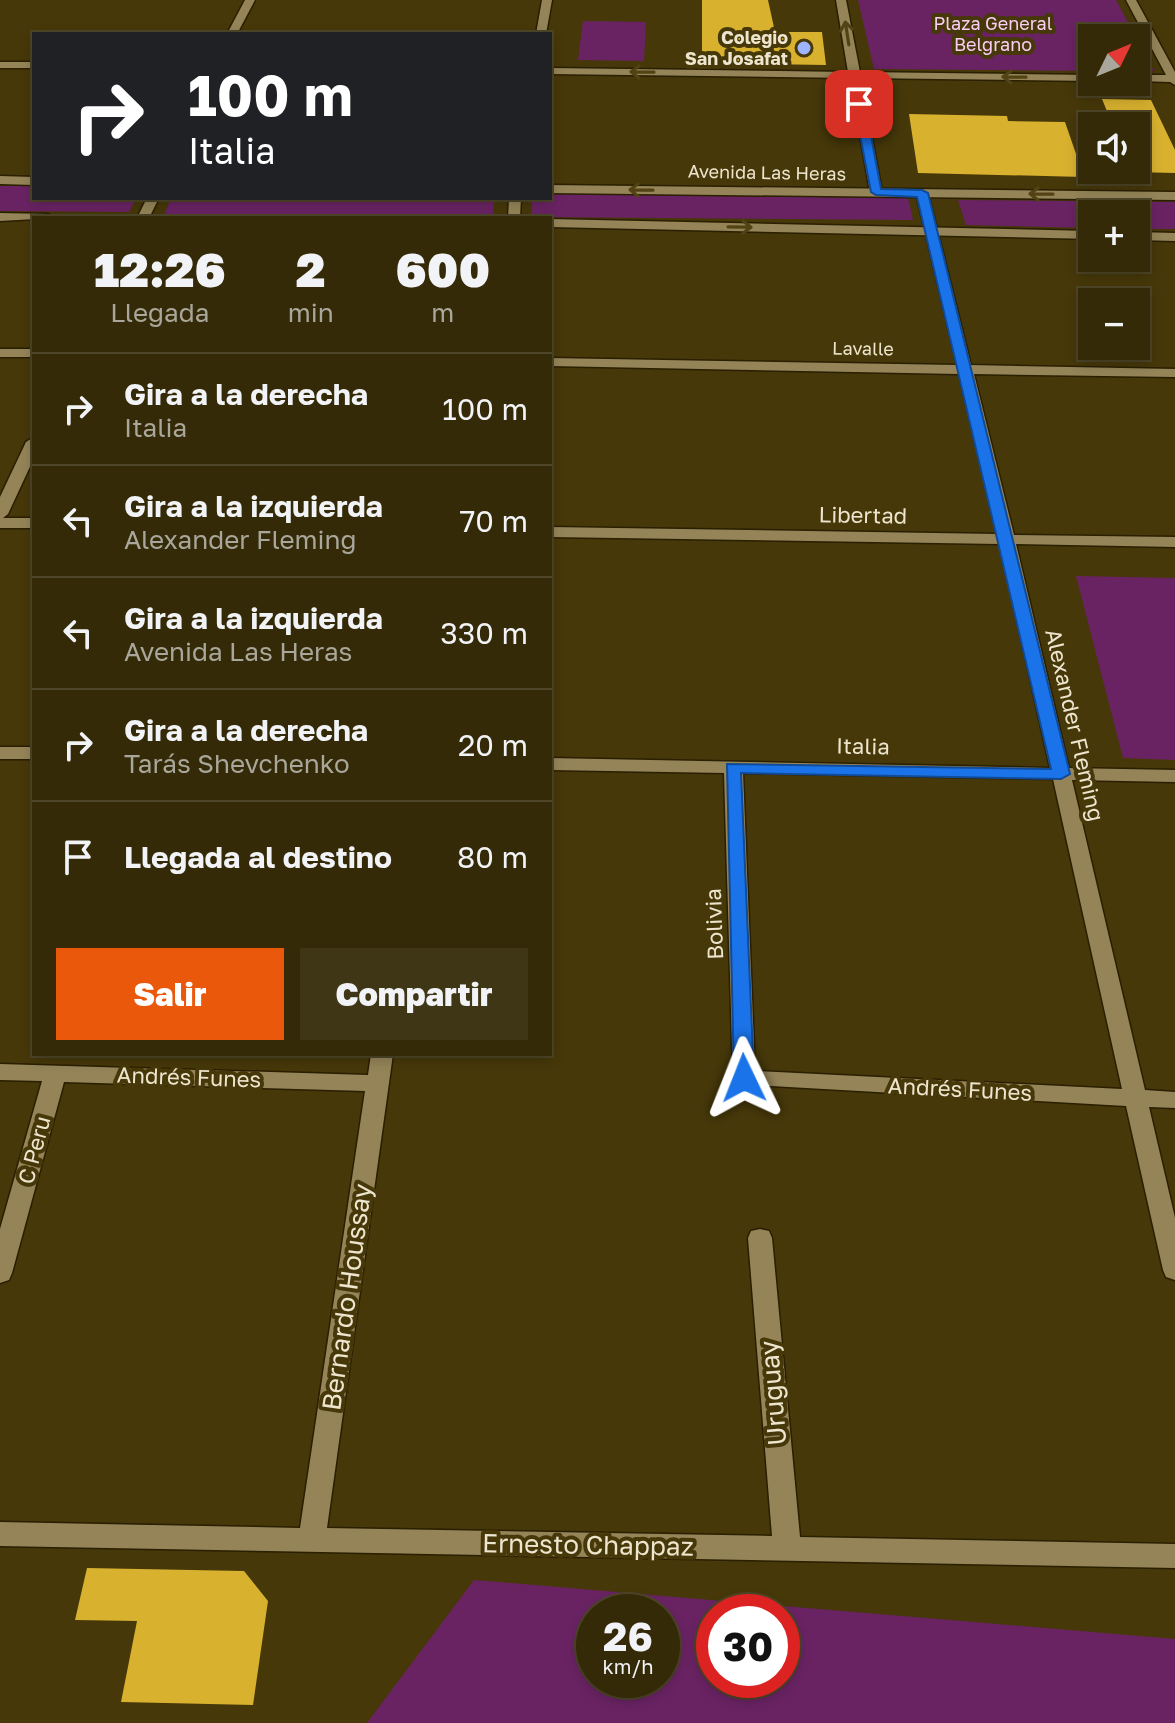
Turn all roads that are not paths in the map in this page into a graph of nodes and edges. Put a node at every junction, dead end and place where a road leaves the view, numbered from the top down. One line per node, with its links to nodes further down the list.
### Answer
1 (250, 0): 5 (street)
2 (547, 0): 6 (street)
3 (841, 0): 10 (street, one-way to 3)
4 (1131, 0): 13 (street)
5 (233, 32)
6 (541, 32)
7 (0, 65): 8 (street)
8 (32, 65)
9 (552, 71): 10 (street, one-way to 9)
10 (854, 75): 11 (street, one-way to 10); 17 (street)
11 (1078, 78)
12 (1150, 79): 13 (street)
13 (1174, 80)
14 (0, 180): 15 (street)
15 (32, 181)
16 (552, 189): 17 (street, Avenida Las Heras, one-way to 16)
17 (876, 192): 18 (street, Avenida Las Heras)
18 (922, 193): 19 (street, Avenida Las Heras, one-way to 18); 23 (street, Alexander Fleming)
19 (1175, 196)
20 (0, 217): 21 (street)
21 (32, 218)
22 (552, 223): 23 (street, one-way to 23)
23 (932, 231): 24 (street); 30 (street, Alexander Fleming)
24 (1078, 235)
25 (1150, 236): 26 (street)
26 (1175, 237)
27 (0, 353): 28 (street)
28 (32, 353)
29 (552, 362): 30 (street, Lavalle)
30 (965, 369): 31 (street, Lavalle); 37 (street, Alexander Fleming)
31 (1175, 373)
32 (32, 446): 33 (street)
33 (0, 514)
34 (0, 523): 35 (street)
35 (32, 523)
36 (552, 532): 37 (street, Libertad)
37 (1007, 540): 38 (street, Libertad); 43 (street, Alexander Fleming)
38 (1175, 542)
39 (0, 753): 40 (street)
40 (32, 753)
41 (552, 764): 42 (street, Italia)
42 (733, 768): 43 (street, Italia); 48 (street, Bolivia)
43 (1061, 774): 44 (street, Italia); 50 (street, Alexander Fleming)
44 (1175, 776)
45 (382, 1056): 49 (street, Bernardo Houssay)
46 (0, 1072): 47 (street, Andrés Funes)
47 (55, 1073): 49 (street, Andrés Funes); 54 (street, C Peru)
48 (744, 1078): 50 (street, Andrés Funes)
49 (378, 1083): 56 (street, Bernardo Houssay)
50 (1138, 1099): 51 (street, Andrés Funes); 53 (street, Alexander Fleming)
51 (1175, 1100)
52 (760, 1238): 57 (street, Uruguay)
53 (1175, 1270)
54 (0, 1273)
55 (0, 1534): 56 (street, Ernesto Chappaz)
56 (312, 1540): 57 (street, Ernesto Chappaz)
57 (787, 1548): 58 (street, Ernesto Chappaz)
58 (1175, 1556)

